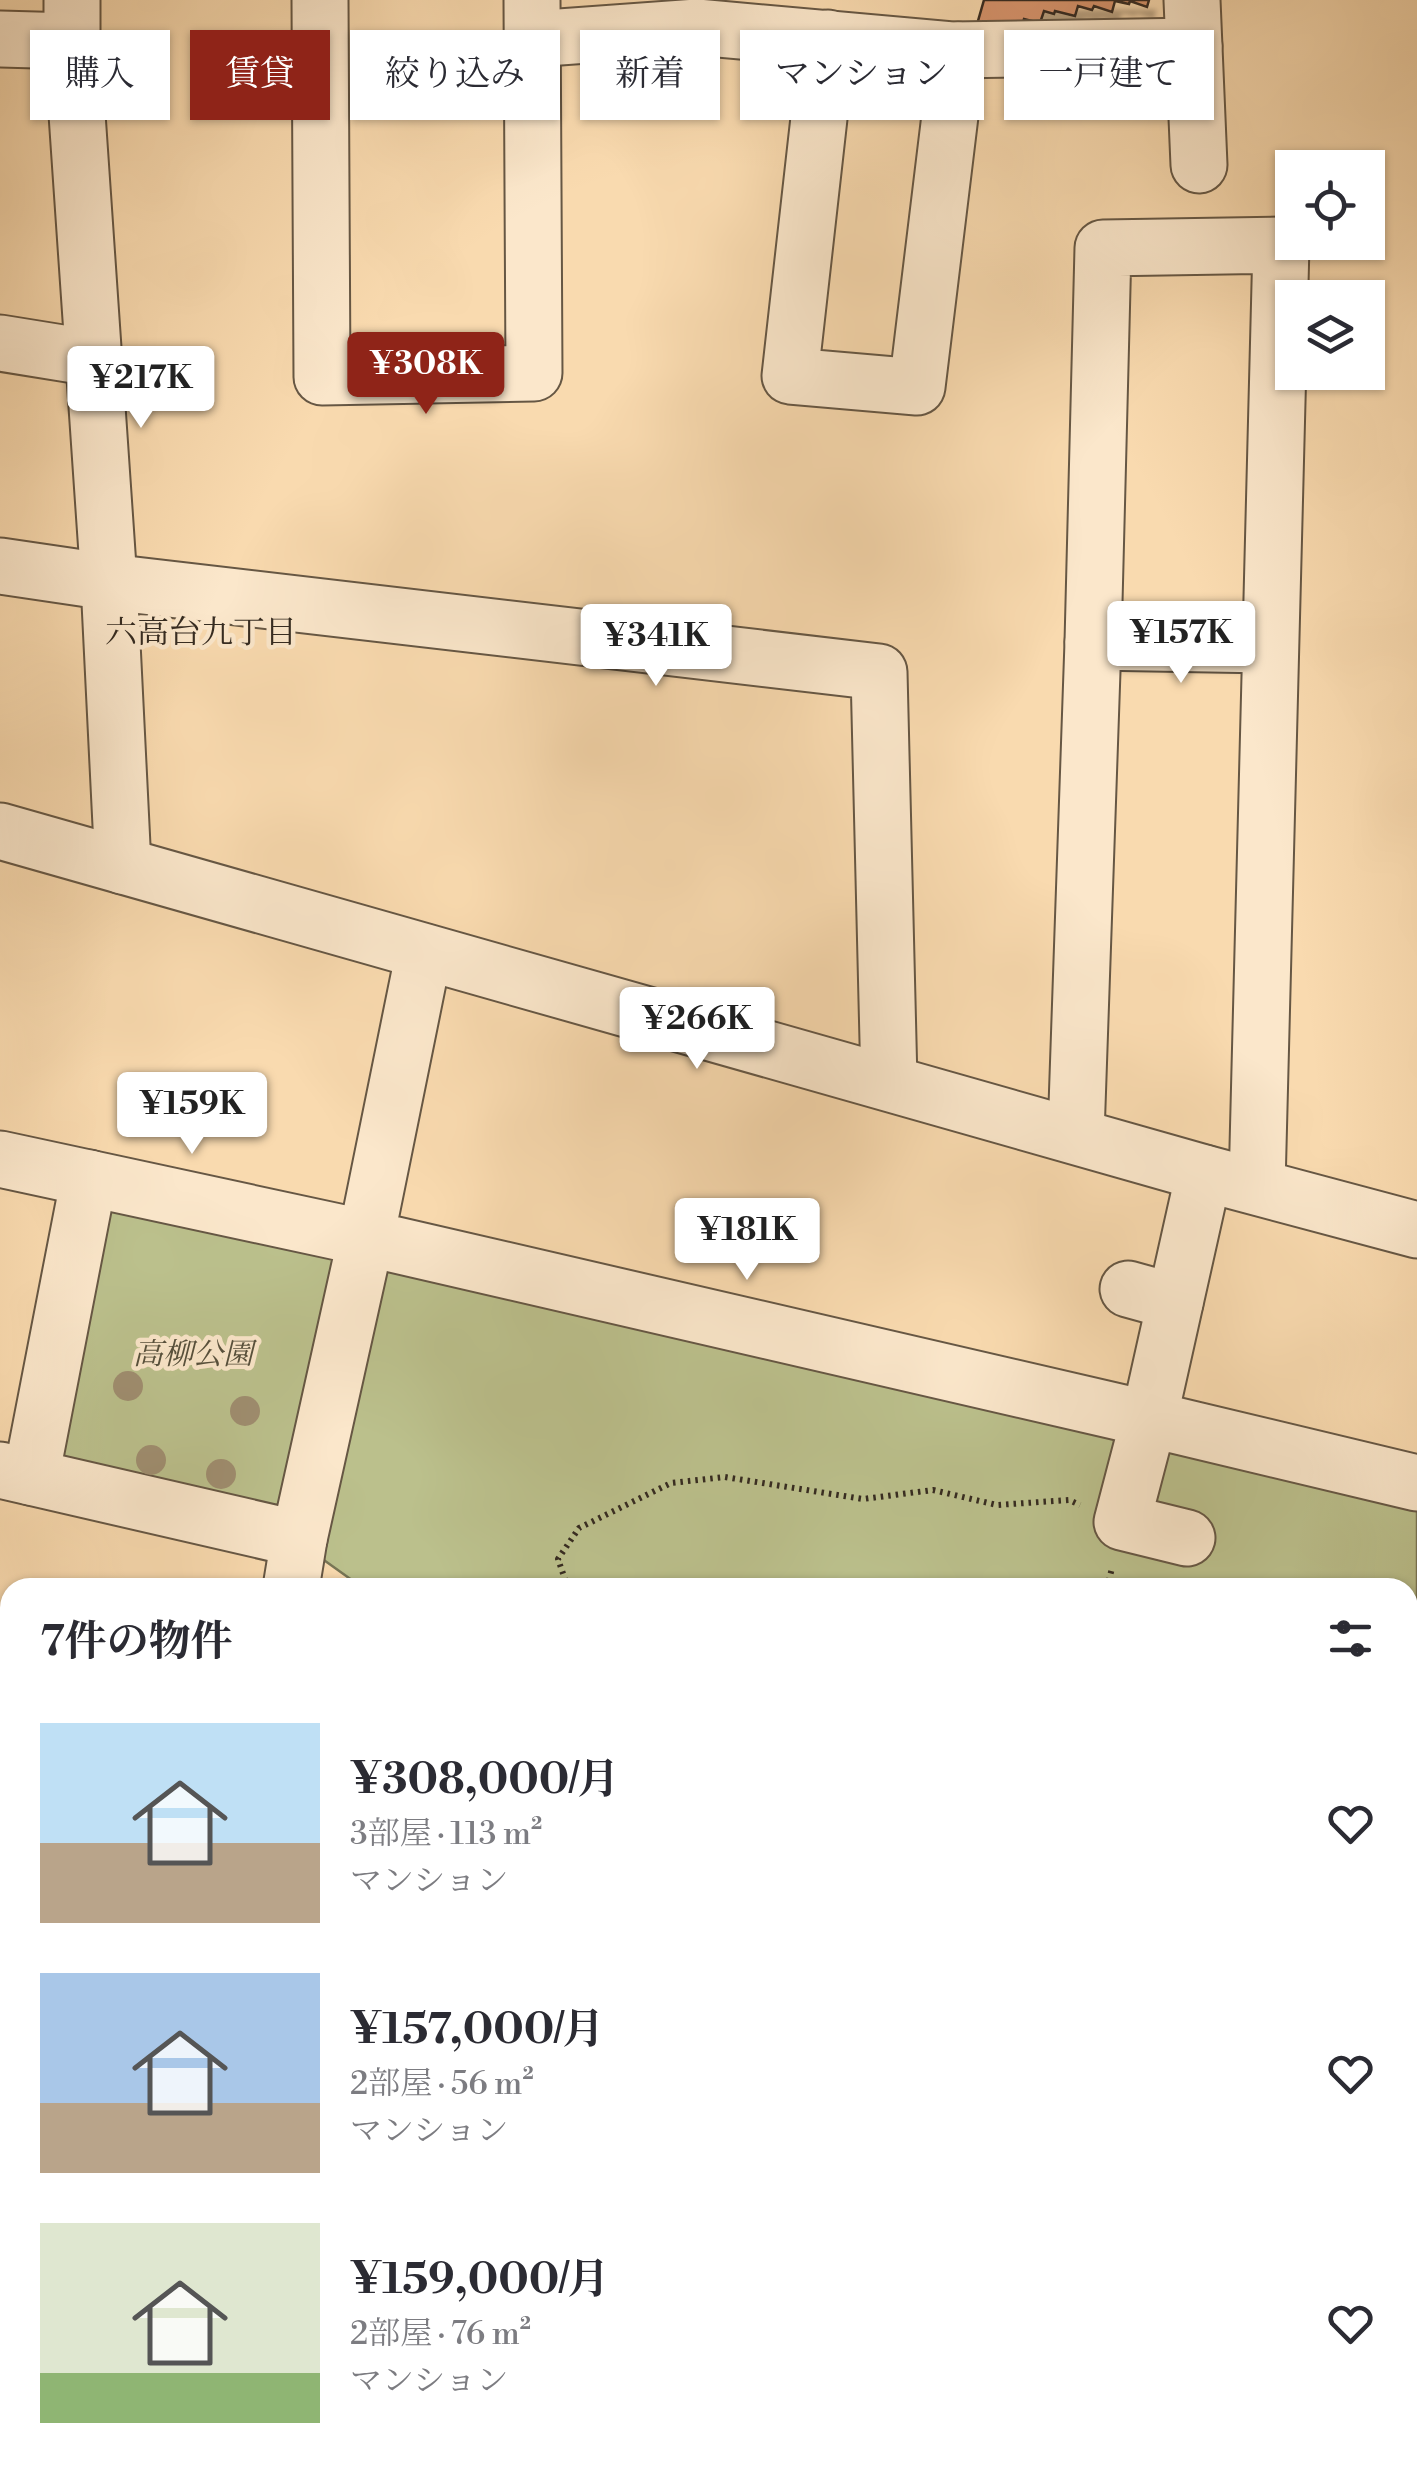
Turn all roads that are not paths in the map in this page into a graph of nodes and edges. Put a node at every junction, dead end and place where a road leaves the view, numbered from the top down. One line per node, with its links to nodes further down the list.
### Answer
1 (320, 0): 3 (street)
2 (72, 20): 6 (street); 12 (street)
3 (532, 20): 5 (street)
4 (1193, 23): 7 (street); 10 (street)
5 (740, 31)
6 (0, 38)
7 (984, 47)
8 (819, 120): 9 (street)
9 (949, 120)
10 (1199, 165)
11 (0, 344): 12 (street)
12 (93, 358): 14 (street)
13 (0, 566): 14 (street)
14 (109, 582): 18 (street); 20 (street)
15 (1093, 642): 16 (street); 16 (street); 21 (street)
16 (1270, 645): 25 (street)
17 (0, 830): 18 (street)
18 (122, 866): 19 (street)
19 (424, 952): 20 (street); 27 (street)
20 (889, 1082): 21 (street)
21 (1076, 1135): 23 (street)
22 (0, 1158): 24 (street)
23 (1204, 1173): 25 (street); 28 (street)
24 (89, 1178): 27 (street); 29 (street)
25 (1258, 1186): 26 (street)
26 (1417, 1230)
27 (366, 1238): 28 (street); 32 (street)
28 (1149, 1419): 30 (street); 31 (street)
29 (15, 1473): 32 (street)
30 (1417, 1483)
31 (1187, 1538)
32 (295, 1564)

